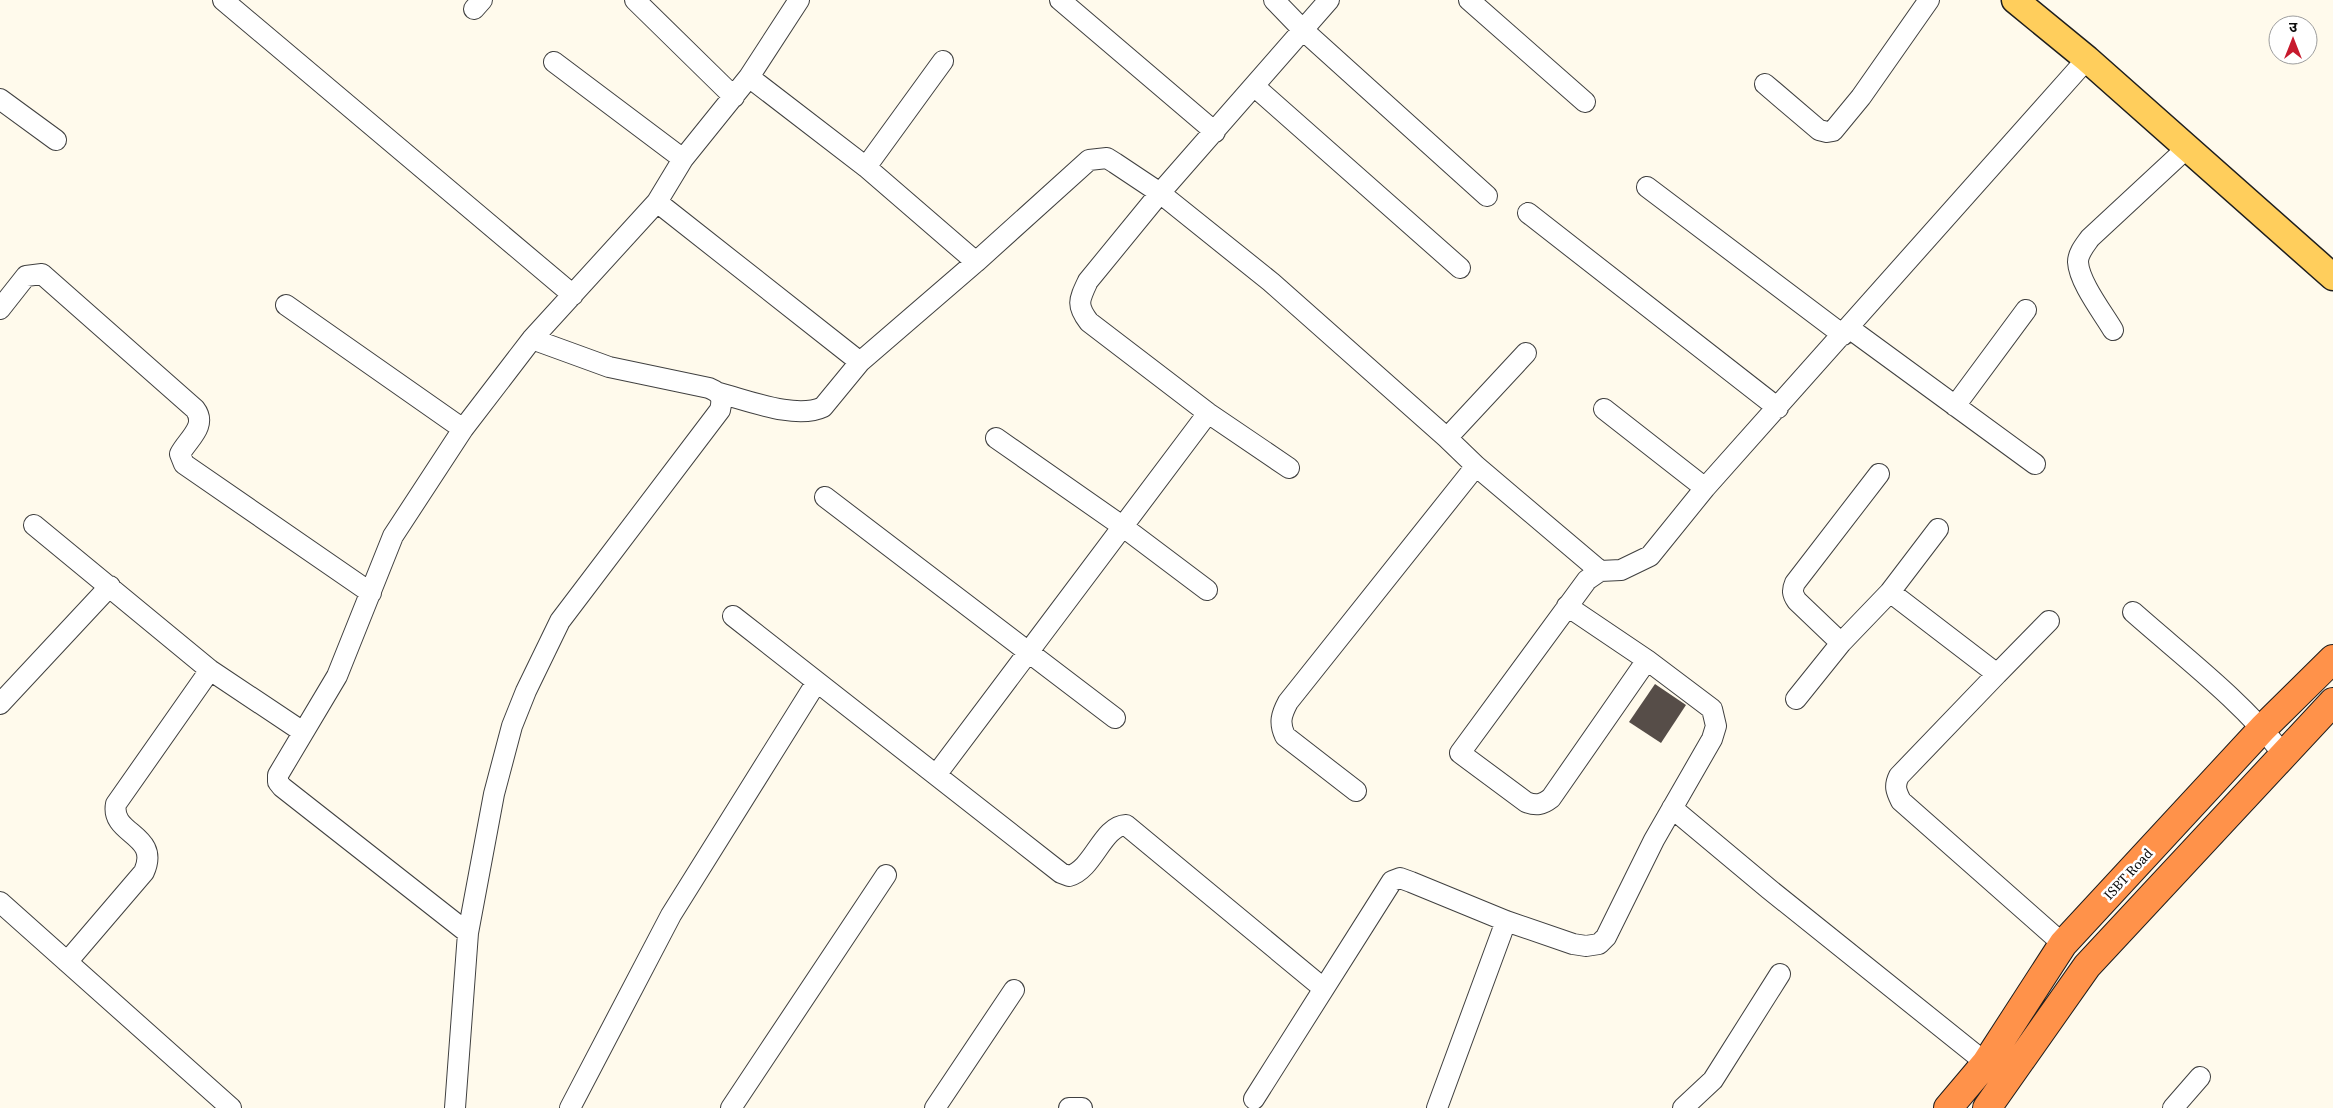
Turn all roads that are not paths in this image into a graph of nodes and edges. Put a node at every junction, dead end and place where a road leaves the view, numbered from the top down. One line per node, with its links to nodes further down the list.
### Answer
1 (223, 0): 33 (street)
2 (635, 0): 17 (street)
3 (799, 0): 14 (street)
4 (1060, 0): 20 (street)
5 (1274, 0): 10 (street)
6 (1329, 0): 10 (street)
7 (1469, 0): 19 (street)
8 (1929, 0): 15 (street)
9 (2016, 0): 11 (main road)
10 (1303, 30): 16 (street); 27 (street)
11 (2088, 59): 22 (main road); 38 (street)
12 (943, 61): 24 (street)
13 (554, 62): 23 (street)
14 (749, 77): 17 (street); 24 (street)
15 (1765, 84)
16 (1254, 86): 20 (street); 31 (street)
17 (734, 97): 23 (street)
18 (0, 99): 21 (street)
19 (1585, 102)
20 (1215, 132): 26 (street)
21 (56, 140)
22 (2187, 148): 32 (main road); 37 (street)
23 (684, 159): 28 (street)
24 (866, 167): 30 (street)
25 (1647, 187): 38 (street)
26 (1160, 193): 30 (street); 46 (street); 49 (street)
27 (1487, 196)
28 (657, 202): 33 (street); 41 (street)
29 (1528, 213): 44 (street)
30 (976, 262): 41 (street)
31 (1460, 268)
32 (2333, 277)
33 (573, 295): 39 (street)
34 (286, 305): 47 (street)
35 (0, 309): 63 (street)
36 (2026, 310): 43 (street)
37 (2113, 330)
38 (1846, 332): 43 (street); 44 (street)
39 (532, 339): 42 (street); 47 (street)
40 (1526, 353): 49 (street)
41 (860, 362): 42 (street)
42 (719, 393): 88 (street)
43 (1955, 406): 50 (street)
44 (1778, 408): 54 (street)
45 (1604, 409): 54 (street)
46 (1208, 413): 52 (street); 57 (street)
47 (463, 429): 63 (street)
48 (996, 438): 57 (street)
49 (1447, 438): 51 (street)
50 (2035, 464)
51 (1476, 466): 59 (street); 83 (street)
52 (1289, 468)
53 (1879, 474): 68 (street)
54 (1705, 488): 59 (street)
55 (825, 497): 69 (street)
56 (34, 525): 60 (street)
57 (1122, 526): 61 (street); 69 (street)
58 (1938, 529): 62 (street)
59 (1600, 571): 64 (street)
60 (110, 586): 72 (street); 77 (street)
61 (1207, 590)
62 (1890, 592): 68 (street); 73 (street)
63 (371, 593): 80 (street)
64 (1567, 606): 71 (street); 71 (street)
65 (2133, 612): 79 (street)
66 (733, 616): 74 (street)
67 (2049, 621): 73 (street)
68 (1842, 643): 75 (street)
69 (1028, 651): 78 (street); 82 (street)
70 (2333, 659): 79 (highway, ISBT Road)
71 (1647, 660): 84 (street)
72 (210, 670): 80 (street); 90 (street)
73 (1996, 674): 89 (street)
74 (816, 683): 82 (street); 99 (street)
75 (1796, 699)
76 (2333, 702): 81 (highway)
77 (0, 704)
78 (1115, 718)
79 (2263, 728): 81 (street); 89 (highway, ISBT Road)
80 (303, 732): 88 (street)
81 (2284, 755): 107 (highway)
82 (936, 775): 92 (street)
83 (1356, 791)
84 (1672, 808): 87 (street); 94 (street)
85 (886, 875): 100 (street)
86 (0, 902): 90 (street)
87 (1506, 921): 92 (street); 104 (street)
88 (468, 933): 98 (street)
89 (2063, 944): 94 (highway, ISBT Road)
90 (67, 962): 97 (street)
91 (1780, 974): 105 (street)
92 (1323, 988): 96 (street)
93 (1014, 990): 101 (street)
94 (1986, 1063): 106 (highway, ISBT Road)
95 (2200, 1077): 108 (street)
96 (1254, 1099)
97 (231, 1108)
98 (455, 1108)
99 (570, 1108)
100 (730, 1108)
101 (935, 1108)
102 (1069, 1108): 103 (street)
103 (1082, 1108)
104 (1439, 1108)
105 (1683, 1108)
106 (1948, 1108)
107 (1987, 1108)
108 (2172, 1108)

